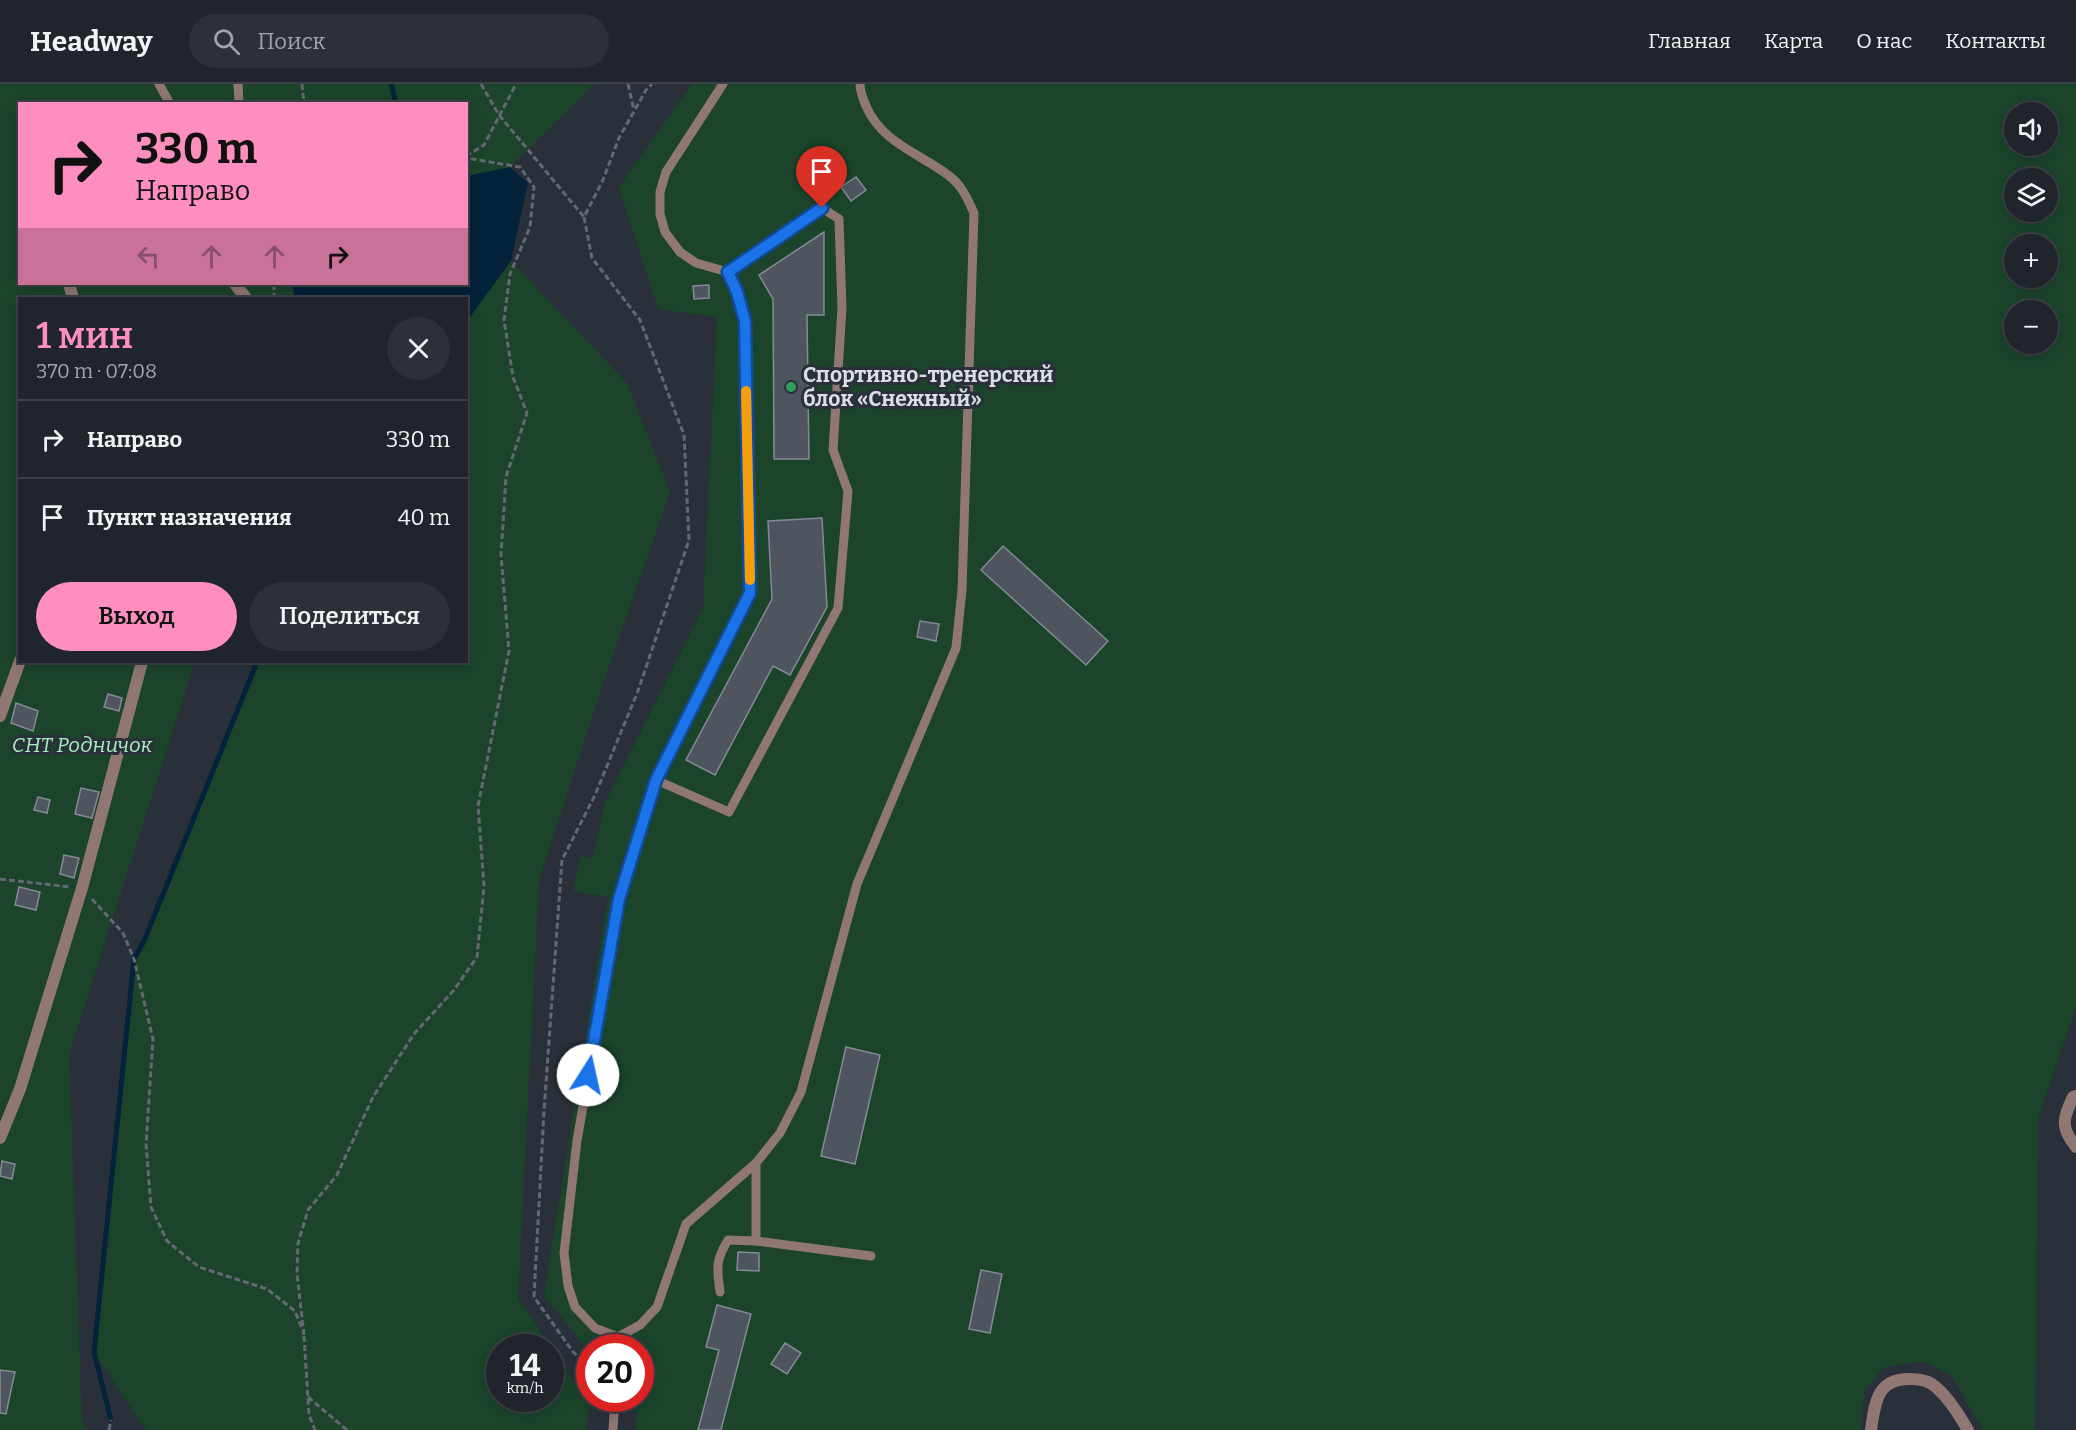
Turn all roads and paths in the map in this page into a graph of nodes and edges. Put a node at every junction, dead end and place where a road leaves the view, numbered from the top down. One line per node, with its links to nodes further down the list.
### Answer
1 (159, 84): 10 (lane)
2 (238, 84): 11 (lane)
3 (302, 84): 12 (path)
4 (481, 84): 14 (path)
5 (516, 84): 14 (path)
6 (628, 84): 13 (path)
7 (652, 84): 13 (path)
8 (723, 84): 18 (lane)
9 (860, 84): 30 (lane)
10 (169, 102)
11 (239, 102)
12 (304, 102)
13 (634, 111): 17 (path)
14 (499, 116): 15 (path); 17 (path)
15 (468, 156)
16 (468, 157): 36 (path)
17 (584, 217): 37 (path)
18 (728, 272): 24 (lane); 24 (lane)
19 (236, 285): 20 (street)
20 (245, 297)
21 (19, 663): 23 (street)
22 (142, 663): 26 (street)
23 (0, 716)
24 (656, 780): 34 (lane)
25 (0, 879): 26 (path)
26 (82, 888): 28 (street); 36 (path)
27 (2076, 1096): 29 (street)
28 (0, 1138)
29 (2076, 1147)
30 (756, 1163): 31 (lane); 35 (lane)
31 (756, 1241): 32 (lane); 33 (lane)
32 (871, 1256)
33 (720, 1292)
34 (604, 1334)
35 (628, 1334)
36 (304, 1335): 38 (path)
37 (576, 1355)
38 (308, 1397): 42 (path); 43 (path)
39 (614, 1412): 44 (lane)
40 (111, 1420): 41 (path)
41 (109, 1430)
42 (315, 1430)
43 (347, 1430)
44 (613, 1430)
45 (1871, 1430): 46 (street)
46 (1968, 1430)

